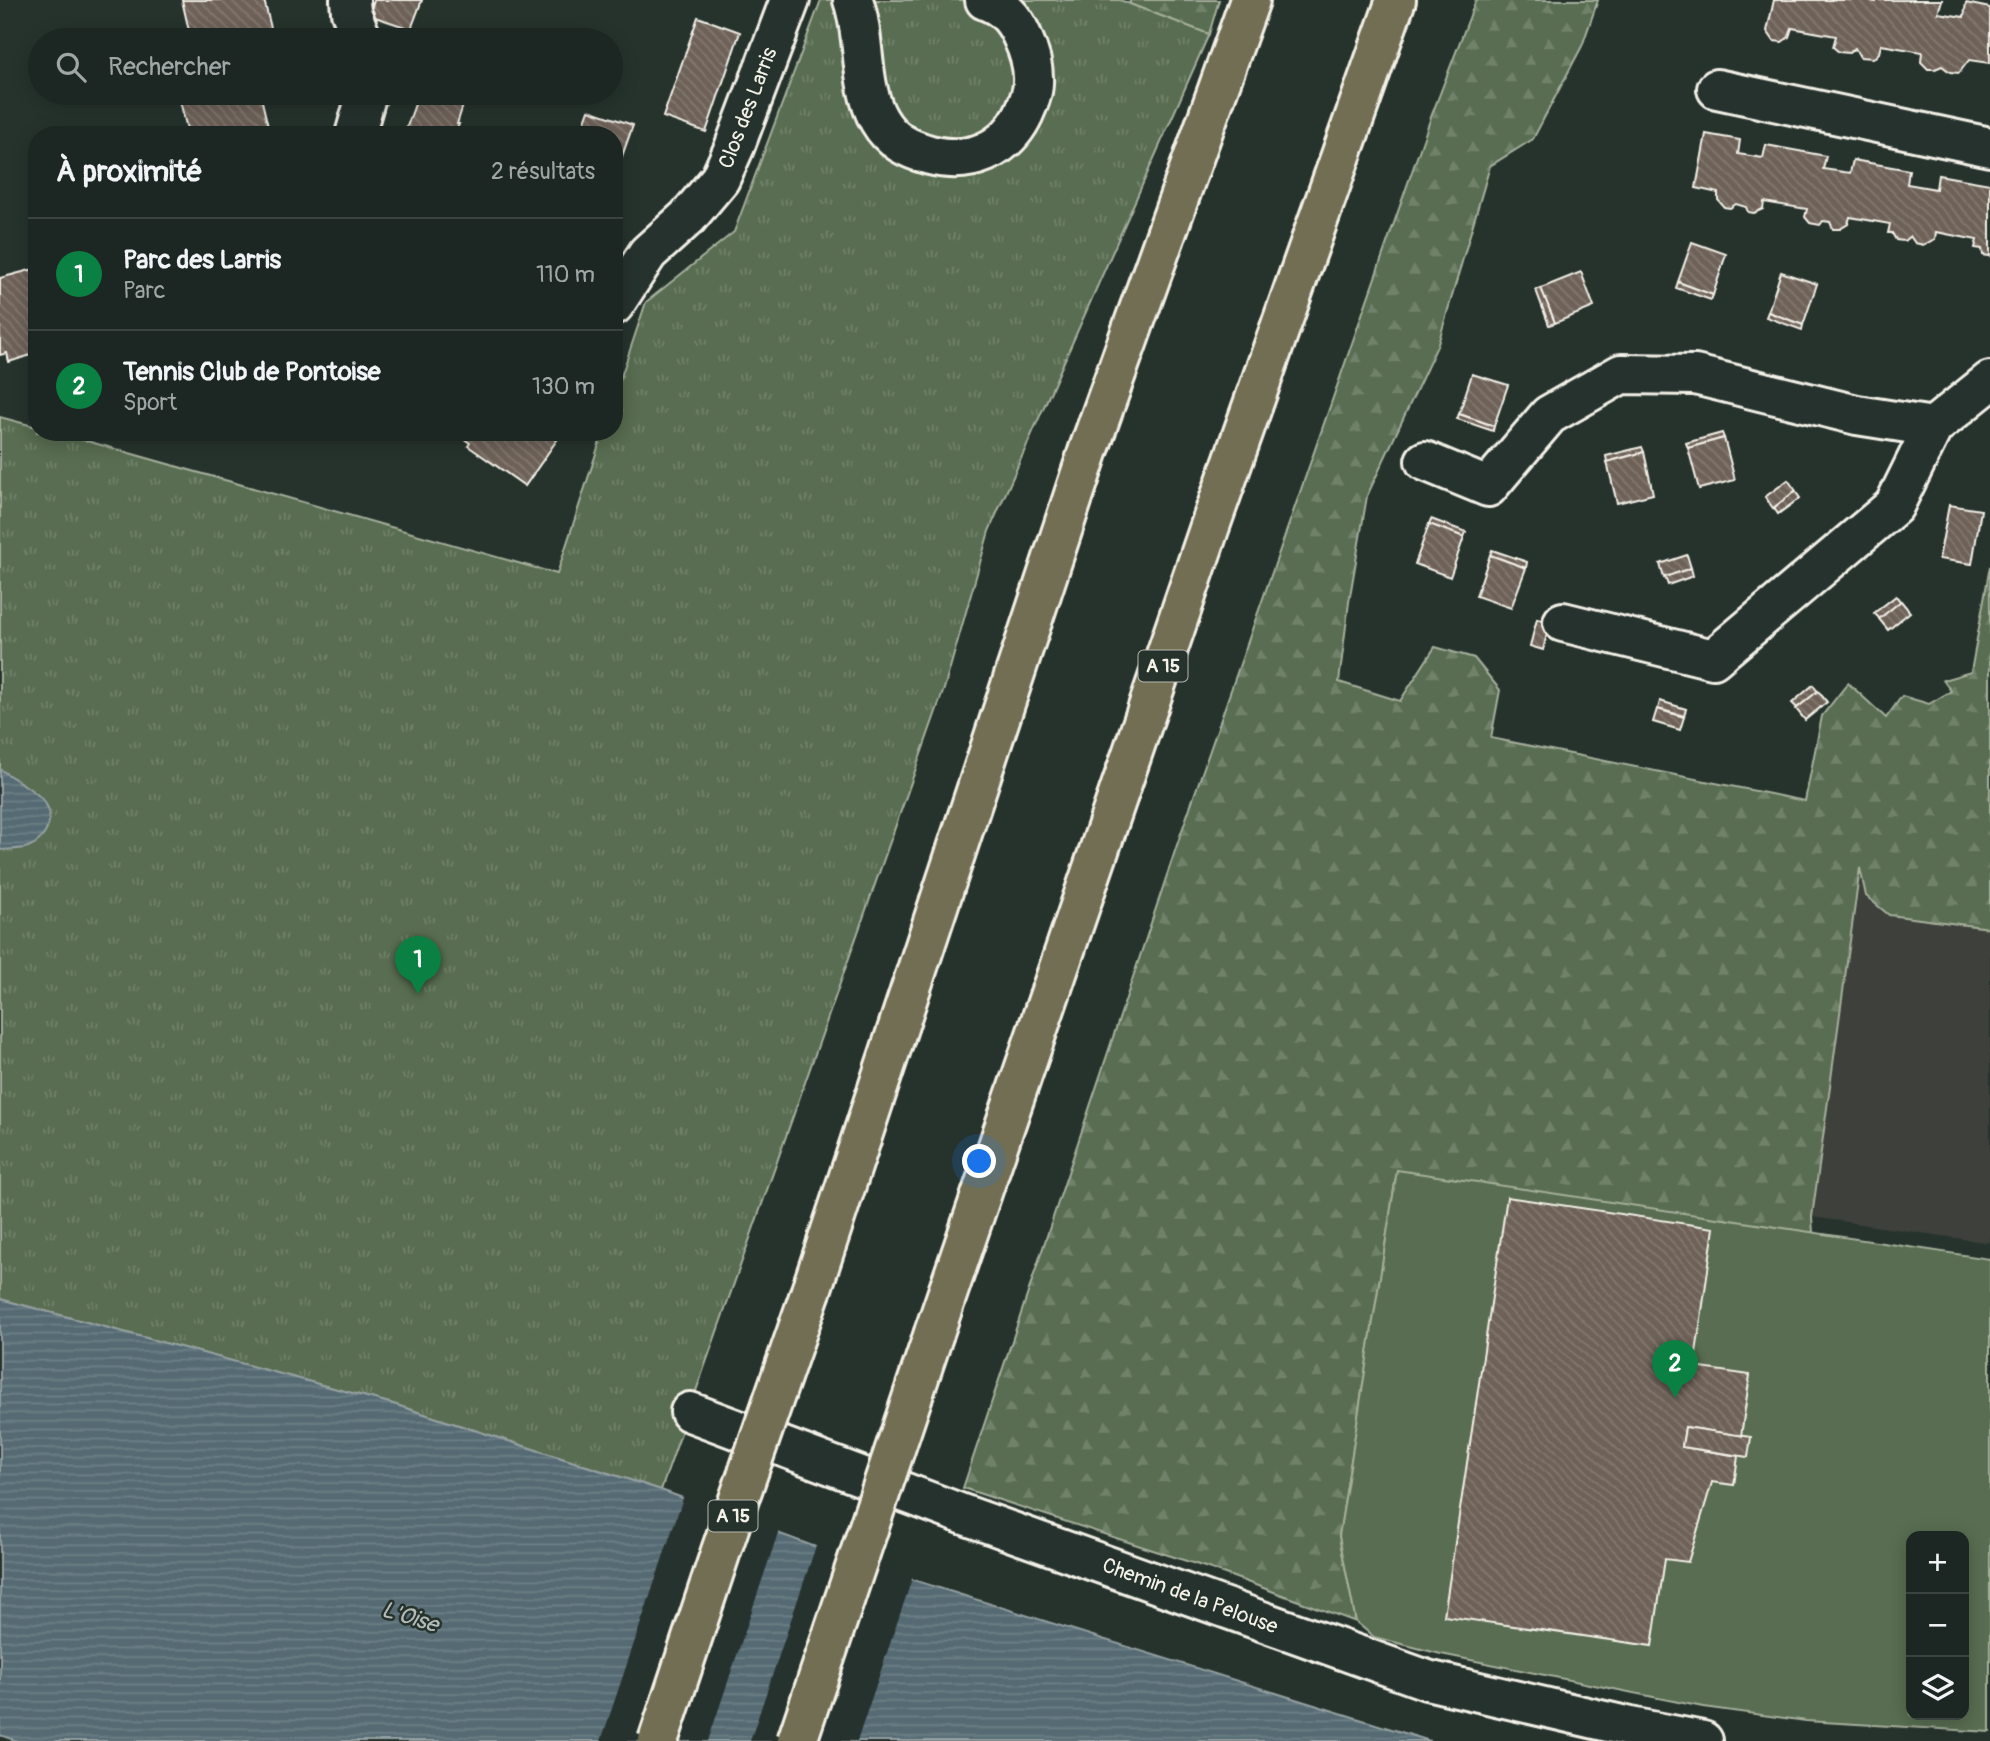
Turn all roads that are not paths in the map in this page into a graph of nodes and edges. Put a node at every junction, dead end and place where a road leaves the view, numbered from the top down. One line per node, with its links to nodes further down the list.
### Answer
1 (350, 0): 7 (street)
2 (790, 0): 12 (street, Clos des Larris)
3 (853, 0): 4 (street)
4 (985, 0)
5 (1250, 0): 18 (highway, A 15, bridge)
6 (1396, 0): 19 (highway, A 15, bridge)
7 (357, 28)
8 (1717, 89): 11 (street)
9 (364, 105): 10 (street)
10 (358, 126)
11 (1990, 147)
12 (623, 291)
13 (1990, 382): 14 (street)
14 (1933, 427): 15 (street); 16 (street)
15 (1425, 460)
16 (1563, 622)
17 (690, 1412): 20 (street, Chemin de la Pelouse)
18 (658, 1741)
19 (797, 1741)
20 (1703, 1741)

